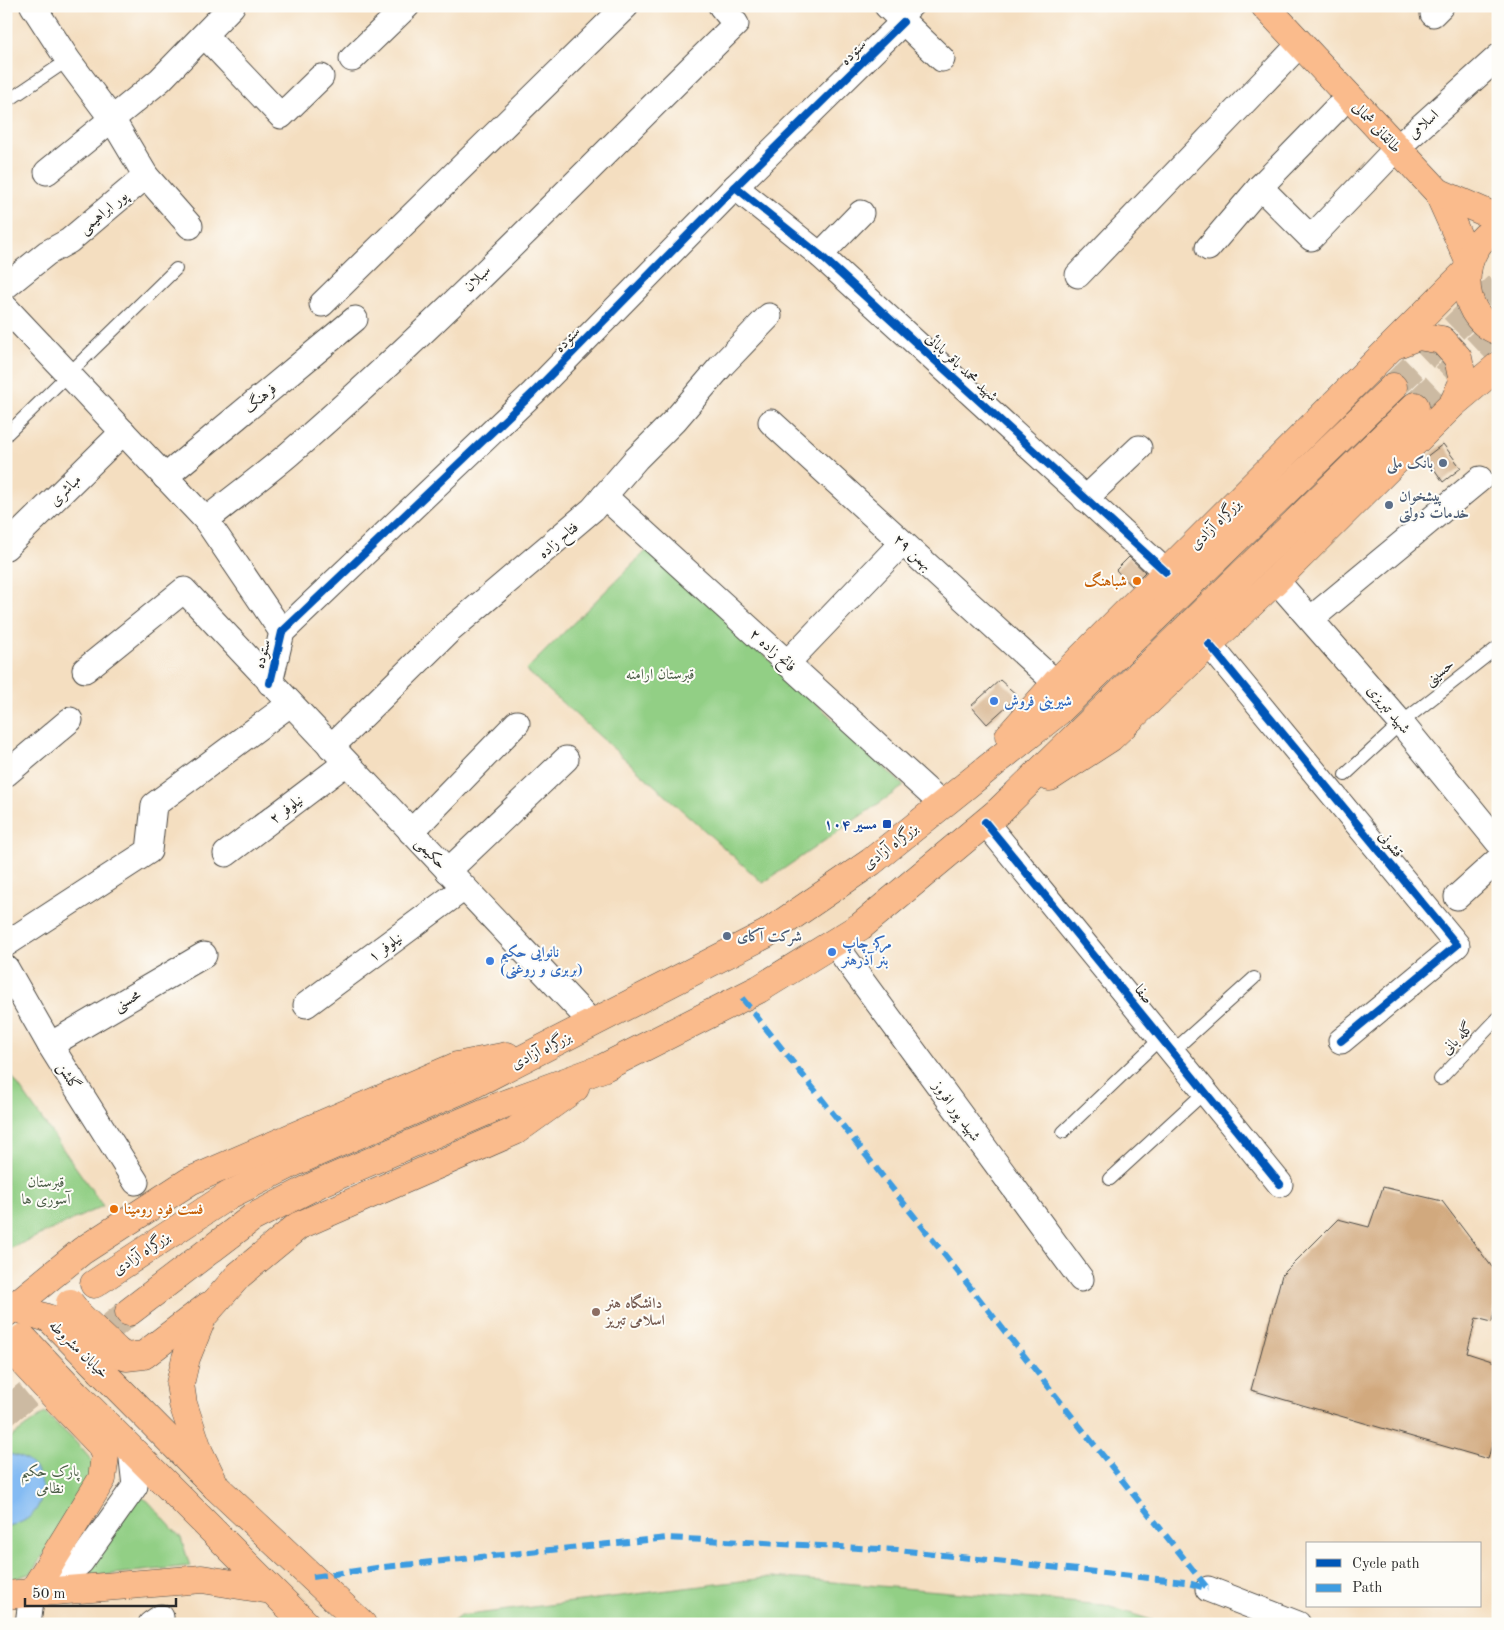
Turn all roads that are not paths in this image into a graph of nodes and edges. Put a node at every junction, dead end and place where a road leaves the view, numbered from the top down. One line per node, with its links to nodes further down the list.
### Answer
1 (33, 6): 13 (street)
2 (232, 6): 8 (street)
3 (407, 6): 11 (street)
4 (626, 6): 34 (street)
5 (1265, 6): 9 (main road, طالقانی شمالی)
6 (903, 12): 12 (street); 22 (street, ستوده)
7 (728, 15): 53 (street, سبلان)
8 (205, 36): 14 (street); 17 (street)
9 (1300, 44): 18 (main road, طالقانی شمالی); 32 (street)
10 (1498, 57): 18 (street, اسلامی)
11 (352, 59)
12 (942, 59)
13 (68, 60): 15 (lane); 17 (street)
14 (321, 77)
15 (6, 102)
16 (1336, 108): 21 (street)
17 (112, 119): 19 (street); 20 (street)
18 (1397, 148): 21 (street, اسلامی); 23 (main road, طالقانی شمالی)
19 (47, 172)
20 (146, 176): 26 (street); 33 (street, پور ابراهیمی)
21 (1260, 186): 28 (street)
22 (735, 187): 29 (street, شهید محمد باقر بابائی); 59 (street, ستوده)
23 (1438, 192): 25 (main road); 30 (main road, طالقانی شمالی)
24 (861, 214): 29 (street)
25 (1498, 218)
26 (190, 226)
27 (1498, 229): 30 (main road, بزرگراه آزادی)
28 (1208, 248)
29 (820, 255): 52 (street, شهید محمد باقر بابائی)
30 (1468, 266): 38 (main road); 39 (main road, بزرگراه آزادی)
31 (176, 269): 41 (lane)
32 (1078, 276)
33 (6, 286)
34 (322, 304)
35 (6, 308): 41 (street)
36 (768, 316): 51 (street, فتاح زاده)
37 (355, 318): 49 (street, فرهنگ)
38 (1498, 331)
39 (1396, 345): 43 (main road); 56 (main road, بزرگراه آزادی)
40 (1498, 366): 43 (main road)
41 (69, 374): 46 (street); 47 (lane)
42 (1393, 387): 74 (main road, بزرگراه آزادی)
43 (1453, 404): 57 (main road)
44 (1415, 406): 76 (main road)
45 (771, 422): 54 (street, ۲۹ بهمن)
46 (123, 432): 49 (street); 55 (street, مباشری)
47 (6, 435)
48 (1139, 448): 52 (street)
49 (165, 477): 53 (street)
50 (1480, 479): 58 (street)
51 (604, 496): 62 (street, فاتح زاده ۲); 70 (street, فتاح زاده)
52 (1085, 499): 56 (street, شهید محمد باقر بابائی)
53 (206, 520): 59 (street)
54 (902, 542): 62 (street); 65 (street, ۲۹ بهمن)
55 (6, 547)
56 (1166, 572): 65 (main road, بزرگراه آزادی)
57 (1276, 580): 58 (street, شهید تبریزی); 60 (main road)
58 (1312, 618): 69 (street, شهید تبریزی)
59 (282, 632): 64 (street, ستوده)
60 (1209, 644): 76 (main road); 90 (street, قشونی)
61 (1498, 647): 69 (lane, حسینی)
62 (787, 663): 75 (street, فاتح زاده ۲)
63 (85, 670): 64 (street, حکیمی)
64 (270, 683): 66 (street, حکیمی)
65 (1056, 683): 74 (main road, بزرگراه آزادی)
66 (290, 704): 70 (street, حکیمی); 83 (street)
67 (70, 720): 72 (street)
68 (517, 723): 77 (street)
69 (1401, 723): 73 (lane, حسینی); 78 (street, شهید تبریزی)
70 (338, 755): 77 (street, حکیمی); 79 (street, نیلوفر ۲)
71 (566, 759): 80 (street, نیلوفر ۱)
72 (6, 774)
73 (1345, 775)
74 (968, 783): 75 (main road, بزرگراه آزادی)
75 (942, 804): 89 (main road, بزرگراه آزادی)
76 (992, 816): 82 (main road); 91 (street, صفا)
77 (411, 832): 80 (street, حکیمی)
78 (1497, 844): 81 (street)
79 (226, 854)
80 (456, 880): 87 (street, نیلوفر ۱); 89 (street, حکیمی)
81 (1457, 897)
82 (834, 943): 94 (main road); 102 (street, شهید پور افروز)
83 (6, 944)
84 (204, 956): 92 (street, محسنی)
85 (6, 968): 92 (street, گلشن)
86 (1254, 978): 91 (lane)
87 (306, 1005)
88 (1498, 1018): 95 (lane, گله بانی)
89 (592, 1023): 93 (main road, بزرگراه آزادی)
90 (1341, 1041)
91 (1168, 1044): 96 (street, صفا); 97 (lane)
92 (50, 1045): 99 (street, گلشن)
93 (543, 1048): 101 (main road); 103 (main road, بزرگراه آزادی)
94 (602, 1068): 104 (main road); 107 (main road)
95 (1440, 1079)
96 (1206, 1091): 98 (lane); 100 (street, صفا)
97 (1063, 1132)
98 (1110, 1179)
99 (136, 1182)
100 (1280, 1184)
101 (82, 1251): 105 (main road); 106 (main road)
102 (1081, 1279)
103 (94, 1284)
104 (219, 1298): 109 (main road); 112 (main road)
105 (8, 1306): 106 (main road, خیابان مشروطه); 108 (main road)
106 (60, 1311): 109 (main road, خیابان مشروطه, bridge)
107 (129, 1312)
108 (15, 1341): 110 (main road, bridge)
109 (110, 1361): 112 (main road, خیابان مشروطه)
110 (67, 1396): 111 (main road); 115 (main road)
111 (131, 1450): 114 (main road); 115 (street)
112 (216, 1487): 118 (main road, خیابان مشروطه)
113 (1208, 1589): 119 (street)
114 (271, 1590): 115 (main road); 117 (main road)
115 (19, 1594): 116 (street)
116 (28, 1624)
117 (306, 1624)
118 (362, 1624)
119 (1298, 1624)

